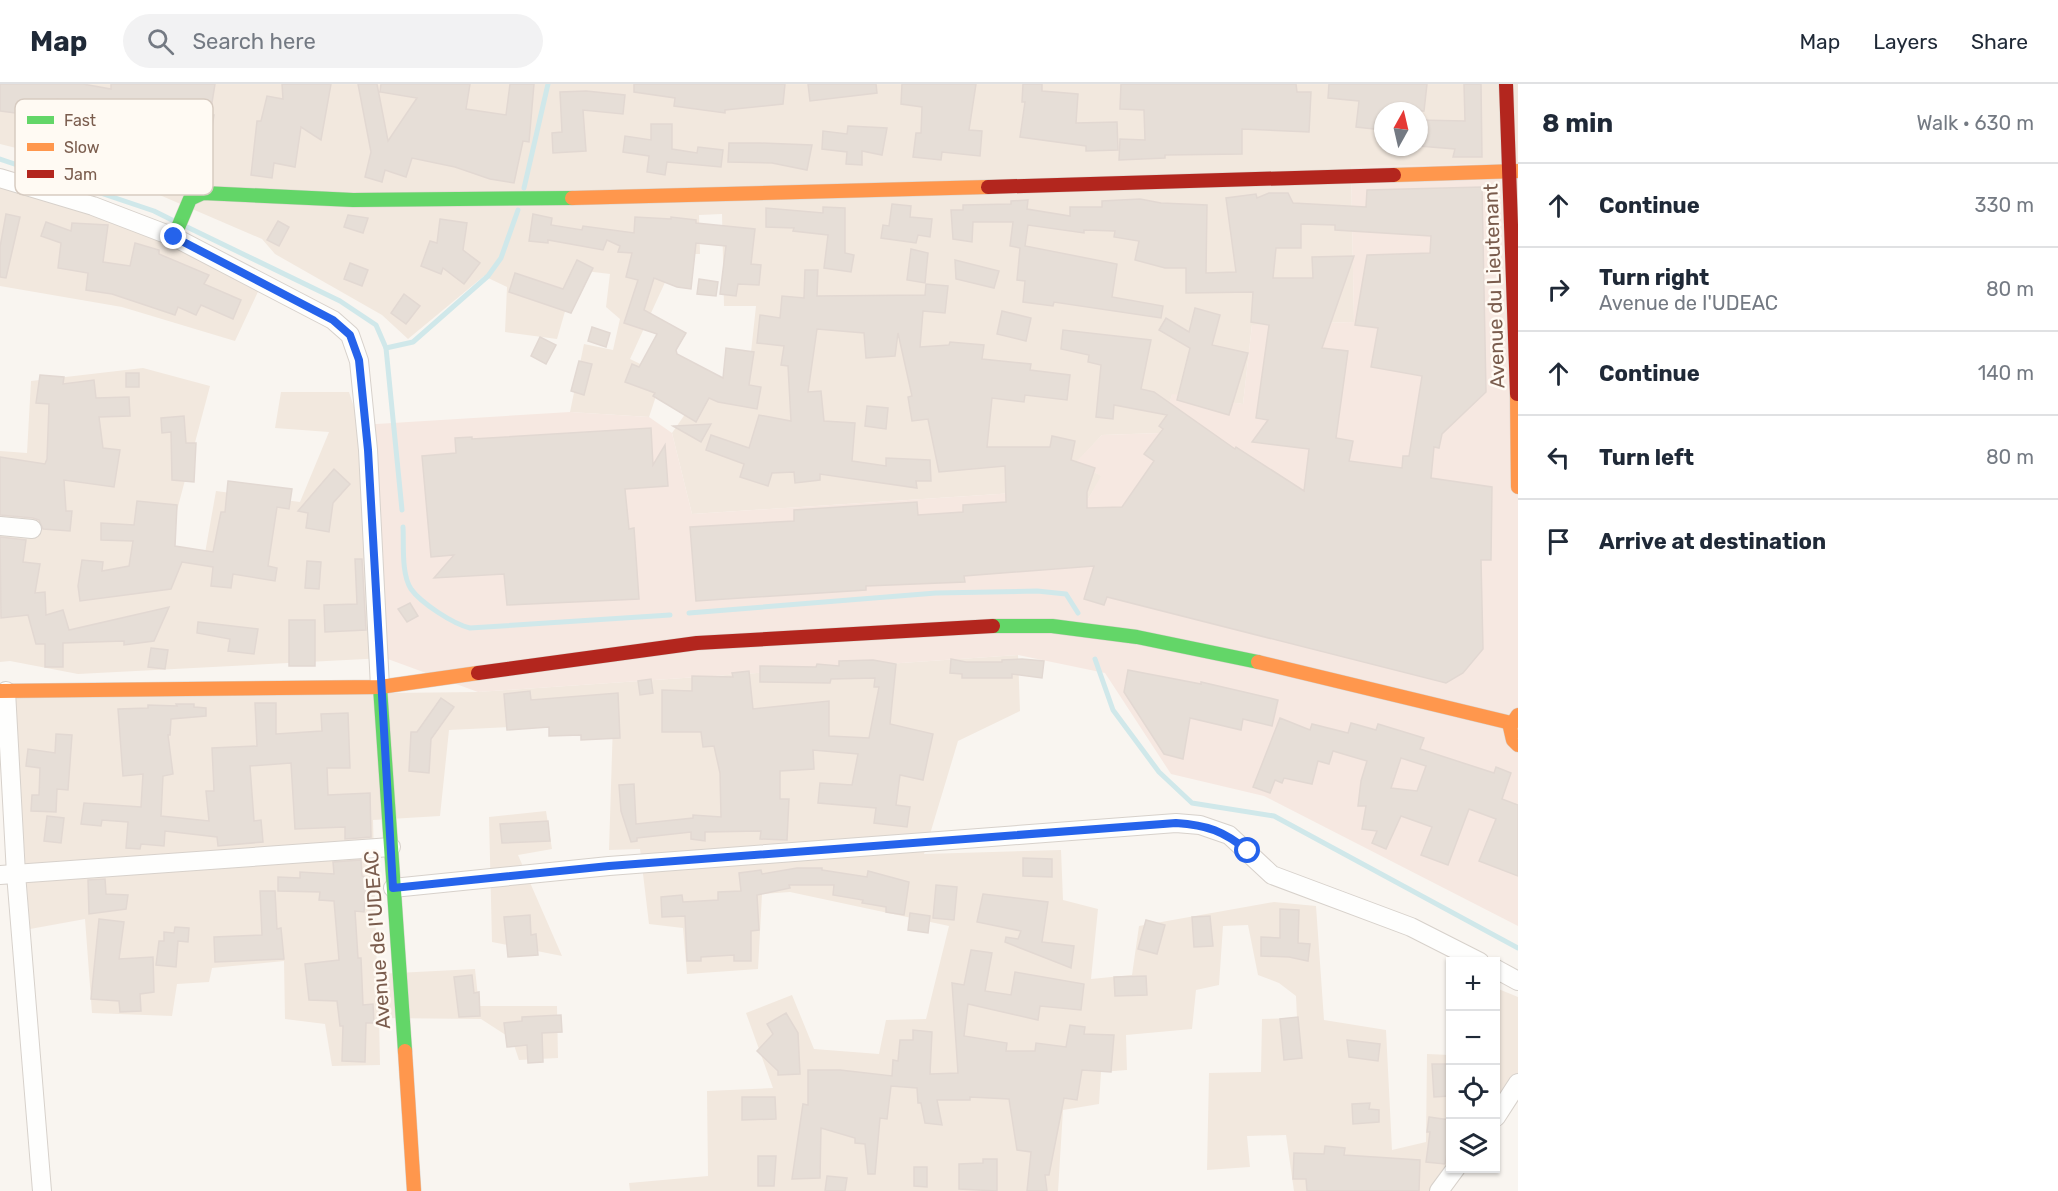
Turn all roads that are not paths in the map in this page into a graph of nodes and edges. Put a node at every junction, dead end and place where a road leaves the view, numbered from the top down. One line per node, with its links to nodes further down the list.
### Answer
1 (1506, 84): 2 (main road, Avenue du Lieutenant)
2 (1514, 171): 5 (main road); 9 (main road, Avenue du Lieutenant)
3 (0, 178): 4 (street)
4 (15, 183)
5 (213, 193)
6 (56, 195): 8 (street)
7 (199, 195): 8 (main road)
8 (175, 233): 13 (street)
9 (1517, 329): 10 (main road, Avenue du Lieutenant)
10 (1518, 476)
11 (0, 526): 12 (street)
12 (32, 529)
13 (380, 687): 14 (main road); 15 (main road); 17 (main road, Avenue de I'UDEAC)
14 (3, 691): 18 (street)
15 (1515, 719): 16 (main road)
16 (1518, 745)
17 (391, 847): 18 (street); 19 (main road, Avenue de I'UDEAC)
18 (8, 875): 26 (street)
19 (393, 888): 20 (street); 27 (main road, Avenue de I'UDEAC)
20 (1469, 957)
21 (1500, 971): 22 (street)
22 (1518, 981)
23 (1518, 1083): 24 (street)
24 (1500, 1112)
25 (1452, 1173): 28 (street)
26 (42, 1191)
27 (414, 1191)
28 (1439, 1191)

